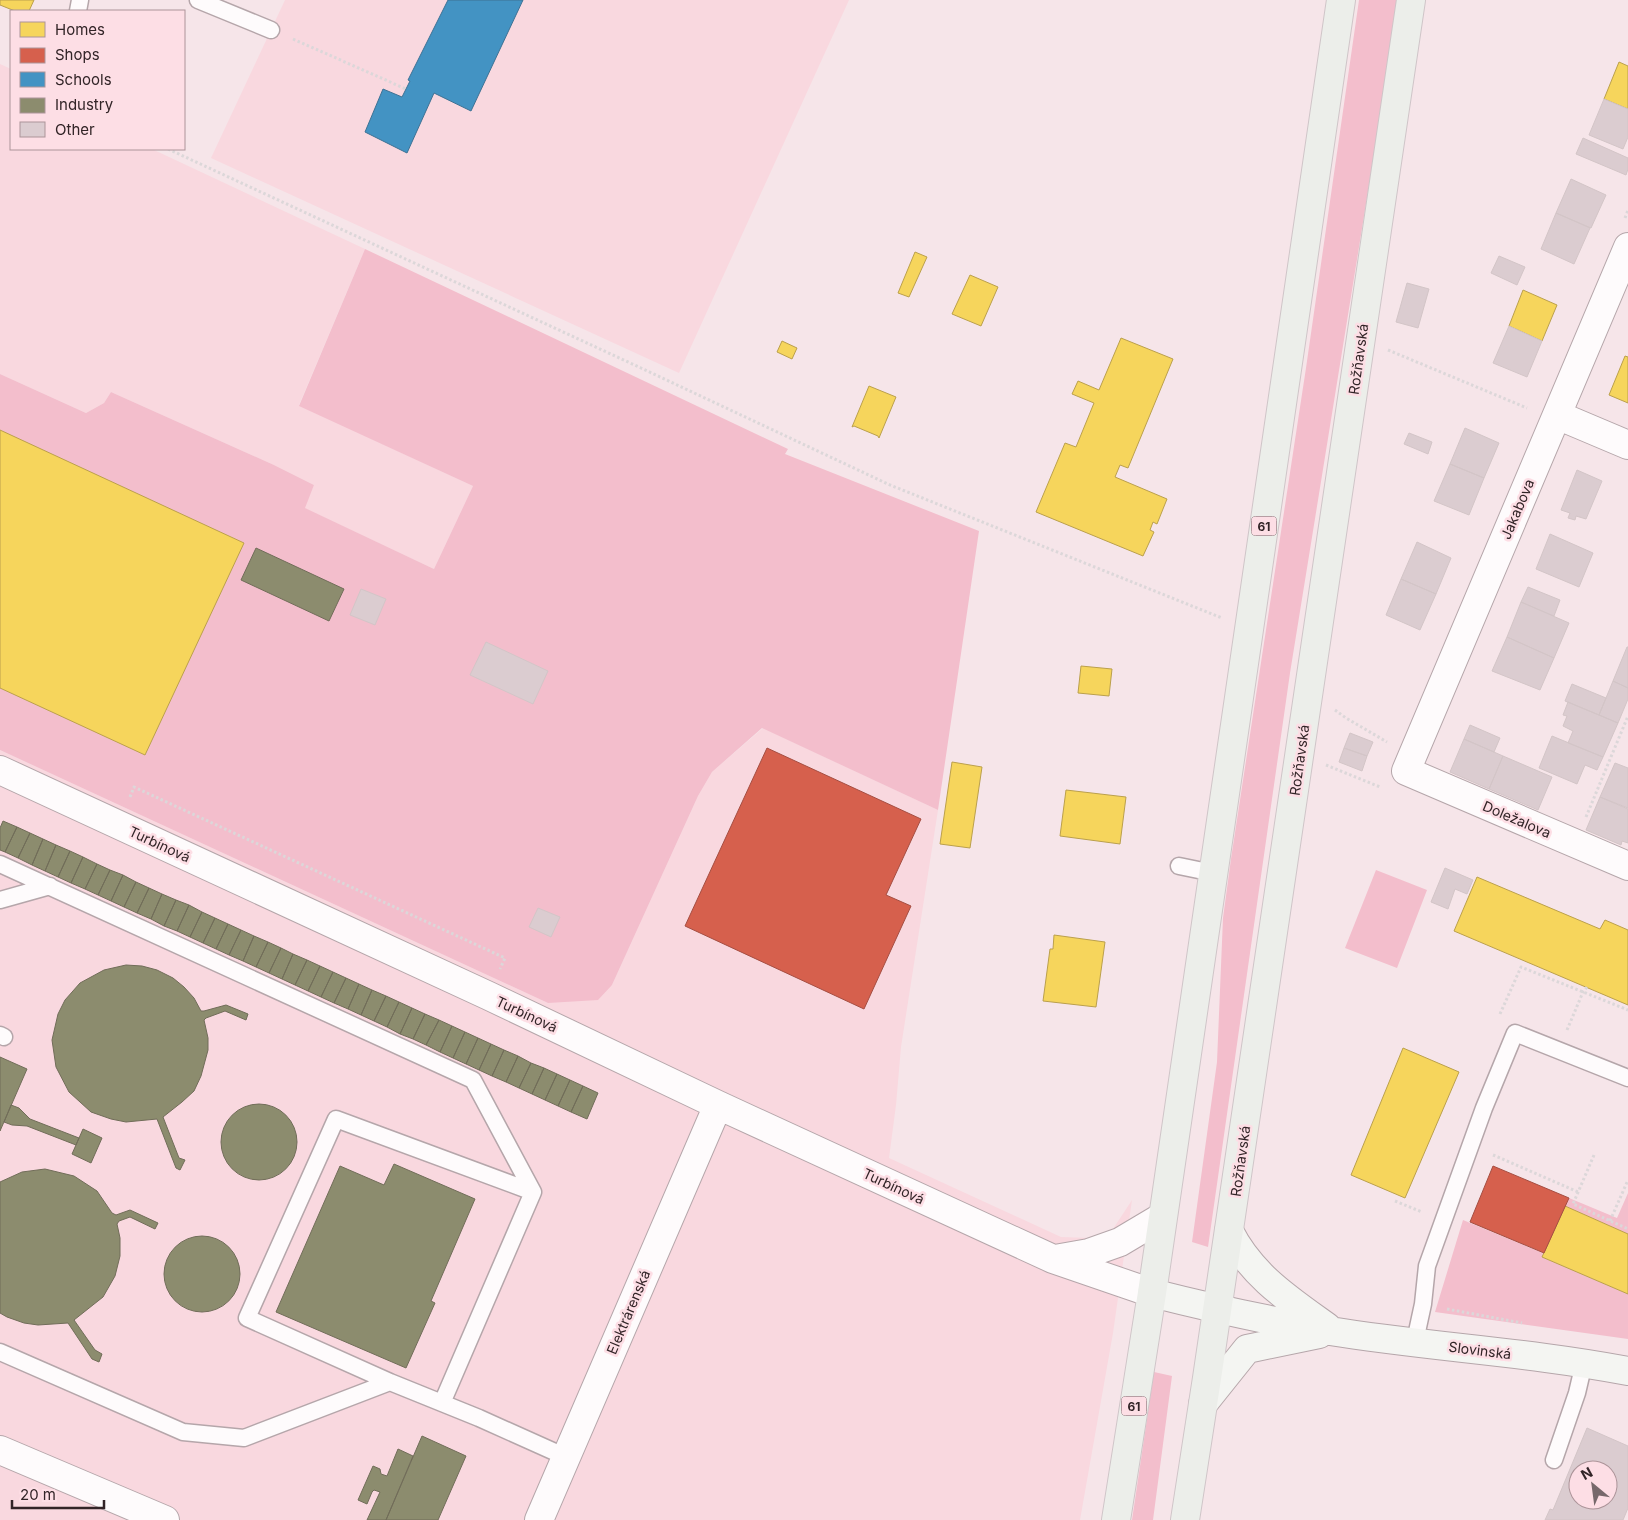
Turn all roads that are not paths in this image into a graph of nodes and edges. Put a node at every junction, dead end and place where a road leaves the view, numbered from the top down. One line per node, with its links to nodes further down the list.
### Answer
1 (198, 0): 4 (lane)
2 (1341, 0): 13 (main road, 61)
3 (1411, 0): 20 (main road, Rožňavská)
4 (272, 30)
5 (1628, 247): 6 (street, Jakabova)
6 (1544, 413): 7 (street); 9 (street, Jakabova)
7 (1628, 445)
8 (0, 770): 17 (street, Turbínová)
9 (1406, 771): 12 (street, Doležalova)
10 (0, 864): 14 (lane)
11 (1179, 866): 13 (lane)
12 (1628, 866)
13 (1213, 873): 19 (main road, 61)
14 (50, 886): 15 (lane); 18 (lane)
15 (0, 900)
16 (1628, 1078): 25 (lane)
17 (718, 1105): 21 (street, Turbínová); 33 (street, Elektrárenská)
18 (533, 1192): 29 (lane); 30 (lane)
19 (1162, 1217): 21 (street); 22 (main road, 61)
20 (1229, 1231): 23 (main road, Rožňavská); 24 (street, Slovinská)
21 (1054, 1260): 22 (street, Turbínová)
22 (1152, 1293): 23 (street, Slovinská); 37 (main road, 61)
23 (1218, 1310): 24 (street, Slovinská); 31 (main road, Rožňavská)
24 (1332, 1331): 25 (street, Slovinská); 31 (street, Slovinská)
25 (1415, 1342): 27 (street, Slovinská)
26 (0, 1352): 29 (lane)
27 (1584, 1363): 28 (street, Slovinská); 34 (lane)
28 (1628, 1371)
29 (390, 1382): 30 (lane)
30 (442, 1403): 33 (lane)
31 (1203, 1404): 38 (main road, Rožňavská)
32 (0, 1450): 35 (street)
33 (566, 1457): 36 (street, Elektrárenská)
34 (1554, 1460)
35 (165, 1520)
36 (539, 1520)
37 (1116, 1520)
38 (1185, 1520)

